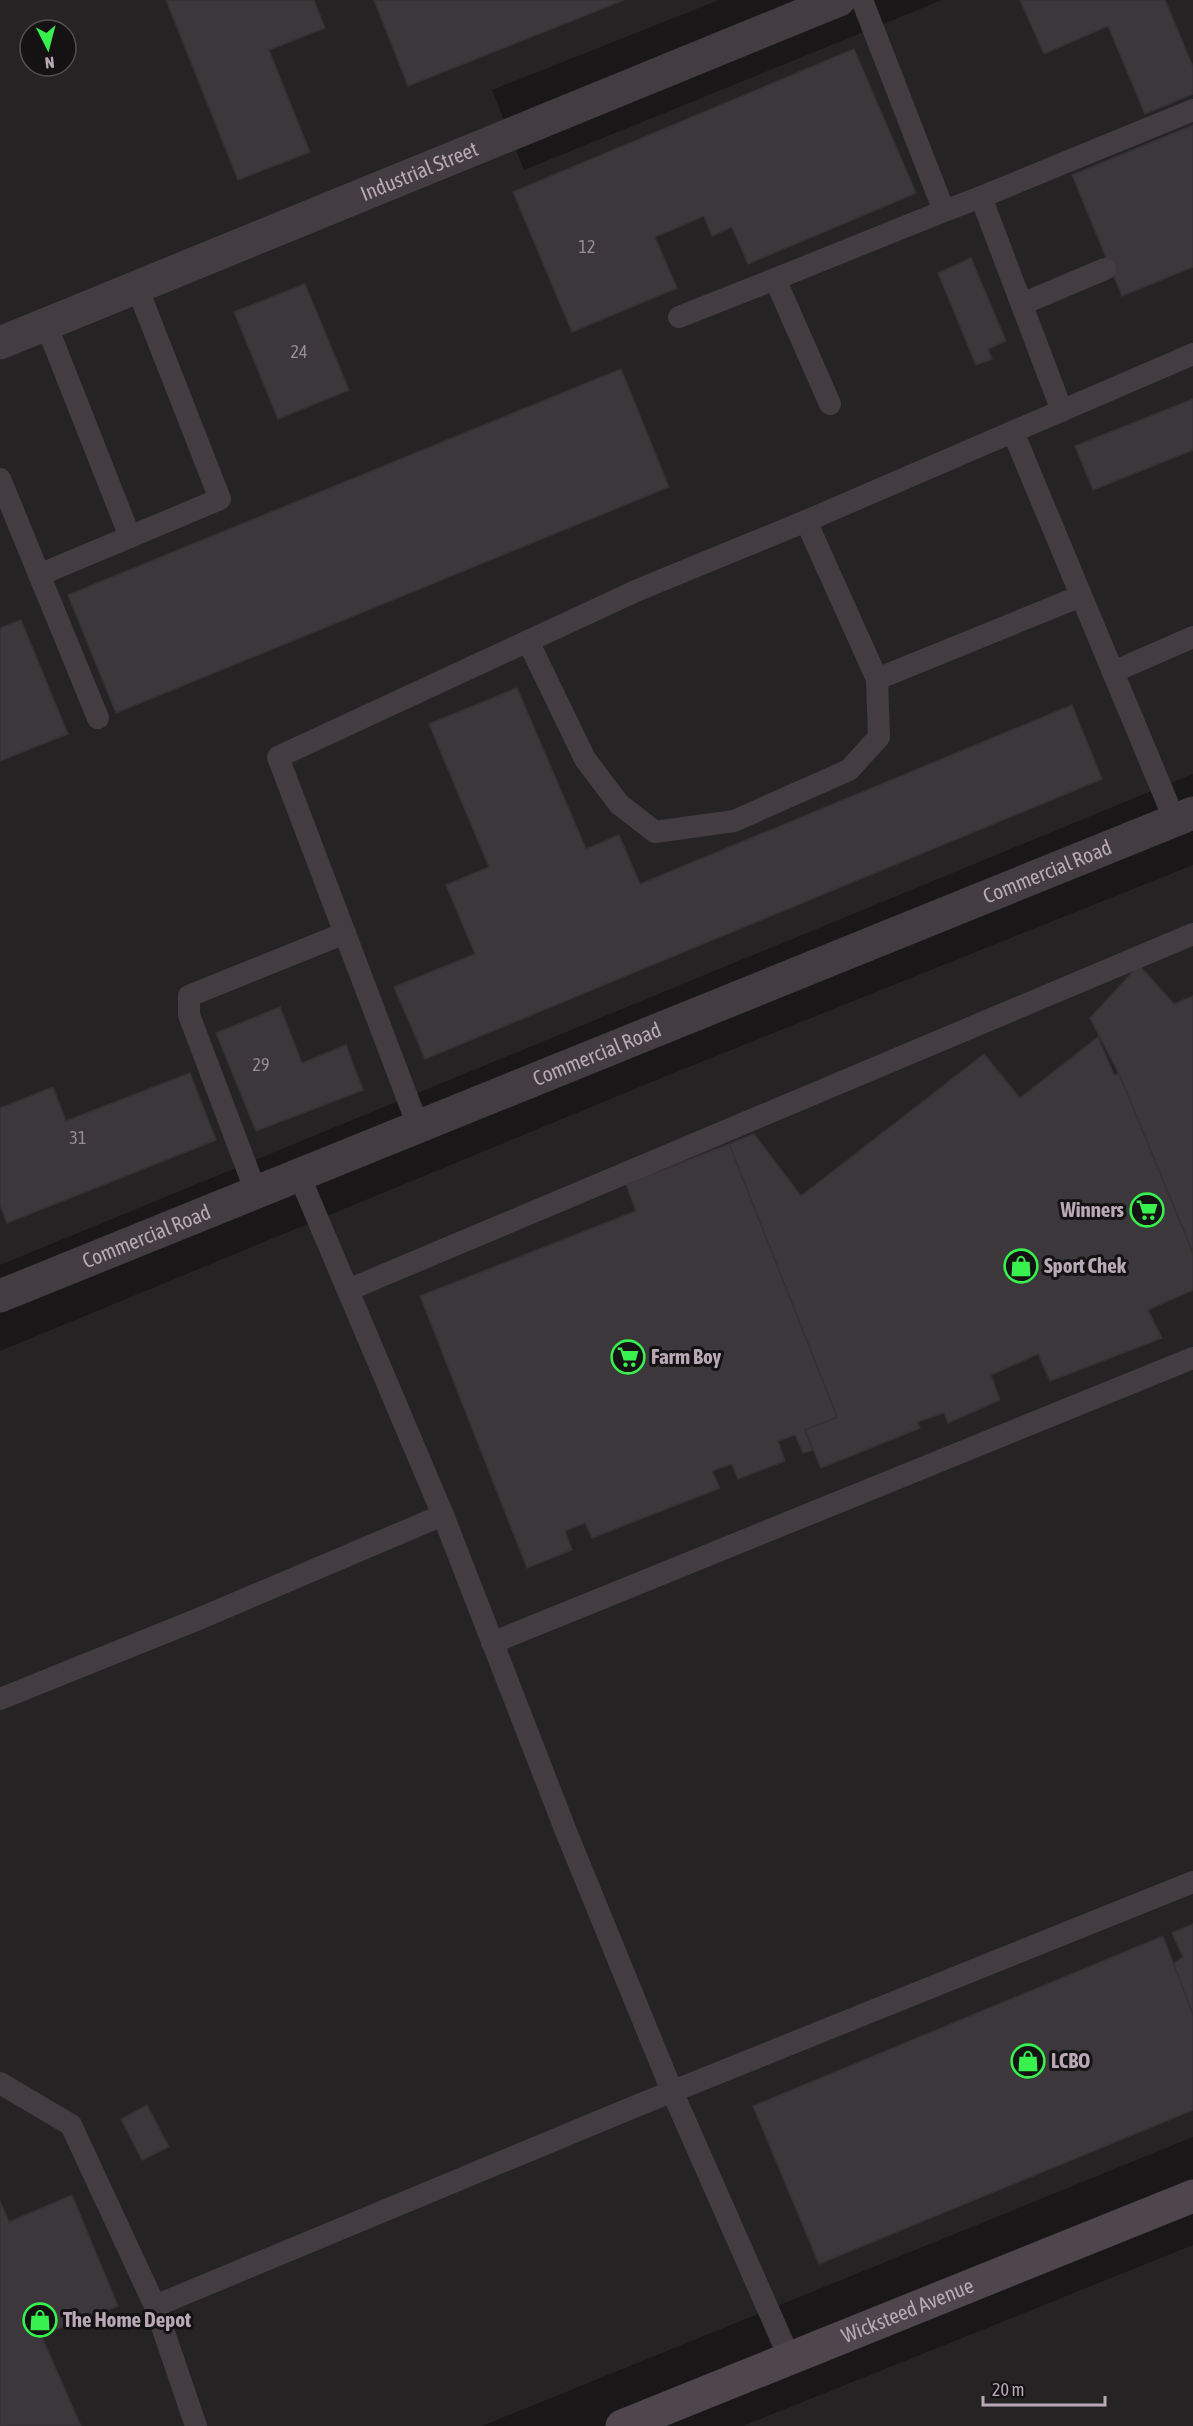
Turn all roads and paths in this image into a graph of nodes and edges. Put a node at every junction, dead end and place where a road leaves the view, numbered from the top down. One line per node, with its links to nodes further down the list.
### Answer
1 (839, 0): 8 (street, Industrial Street)
2 (862, 0): 5 (lane)
3 (1193, 110): 4 (lane)
4 (981, 197): 5 (lane); 9 (lane)
5 (944, 211): 7 (lane)
6 (1105, 269): 9 (lane)
7 (775, 279): 10 (lane); 14 (lane)
8 (137, 287): 11 (street, Industrial Street); 19 (lane)
9 (1022, 304): 15 (lane)
10 (679, 317)
11 (46, 324): 12 (street, Industrial Street); 19 (lane)
12 (0, 343)
13 (1193, 354): 15 (lane)
14 (830, 404)
15 (1062, 411): 16 (lane)
16 (1013, 432): 18 (lane); 21 (lane)
17 (0, 479): 20 (lane)
18 (806, 521): 23 (lane); 25 (lane)
19 (130, 537): 20 (lane)
20 (39, 575): 26 (lane)
21 (1081, 596): 24 (lane); 25 (lane)
22 (1193, 638): 24 (lane)
23 (528, 641): 25 (lane); 28 (lane)
24 (1113, 672): 27 (lane)
25 (878, 679)
26 (98, 718)
27 (1184, 817): 30 (street, Commercial Road)
28 (345, 933): 30 (lane); 32 (lane)
29 (1193, 934): 33 (lane)
30 (418, 1126): 31 (street, Commercial Road)
31 (299, 1175): 32 (street, Commercial Road); 33 (lane)
32 (256, 1192): 34 (street, Commercial Road)
33 (348, 1290): 36 (lane)
34 (0, 1296)
35 (1193, 1358): 37 (lane)
36 (442, 1515): 37 (lane); 38 (lane)
37 (492, 1643): 41 (lane)
38 (0, 1699)
39 (1193, 1882): 41 (lane)
40 (0, 2083): 43 (lane)
41 (672, 2091): 43 (lane); 44 (lane)
42 (1193, 2196): 44 (street, Wicksteed Avenue)
43 (155, 2306): 45 (lane)
44 (790, 2359): 46 (street, Wicksteed Avenue)
45 (196, 2426)
46 (622, 2426)

